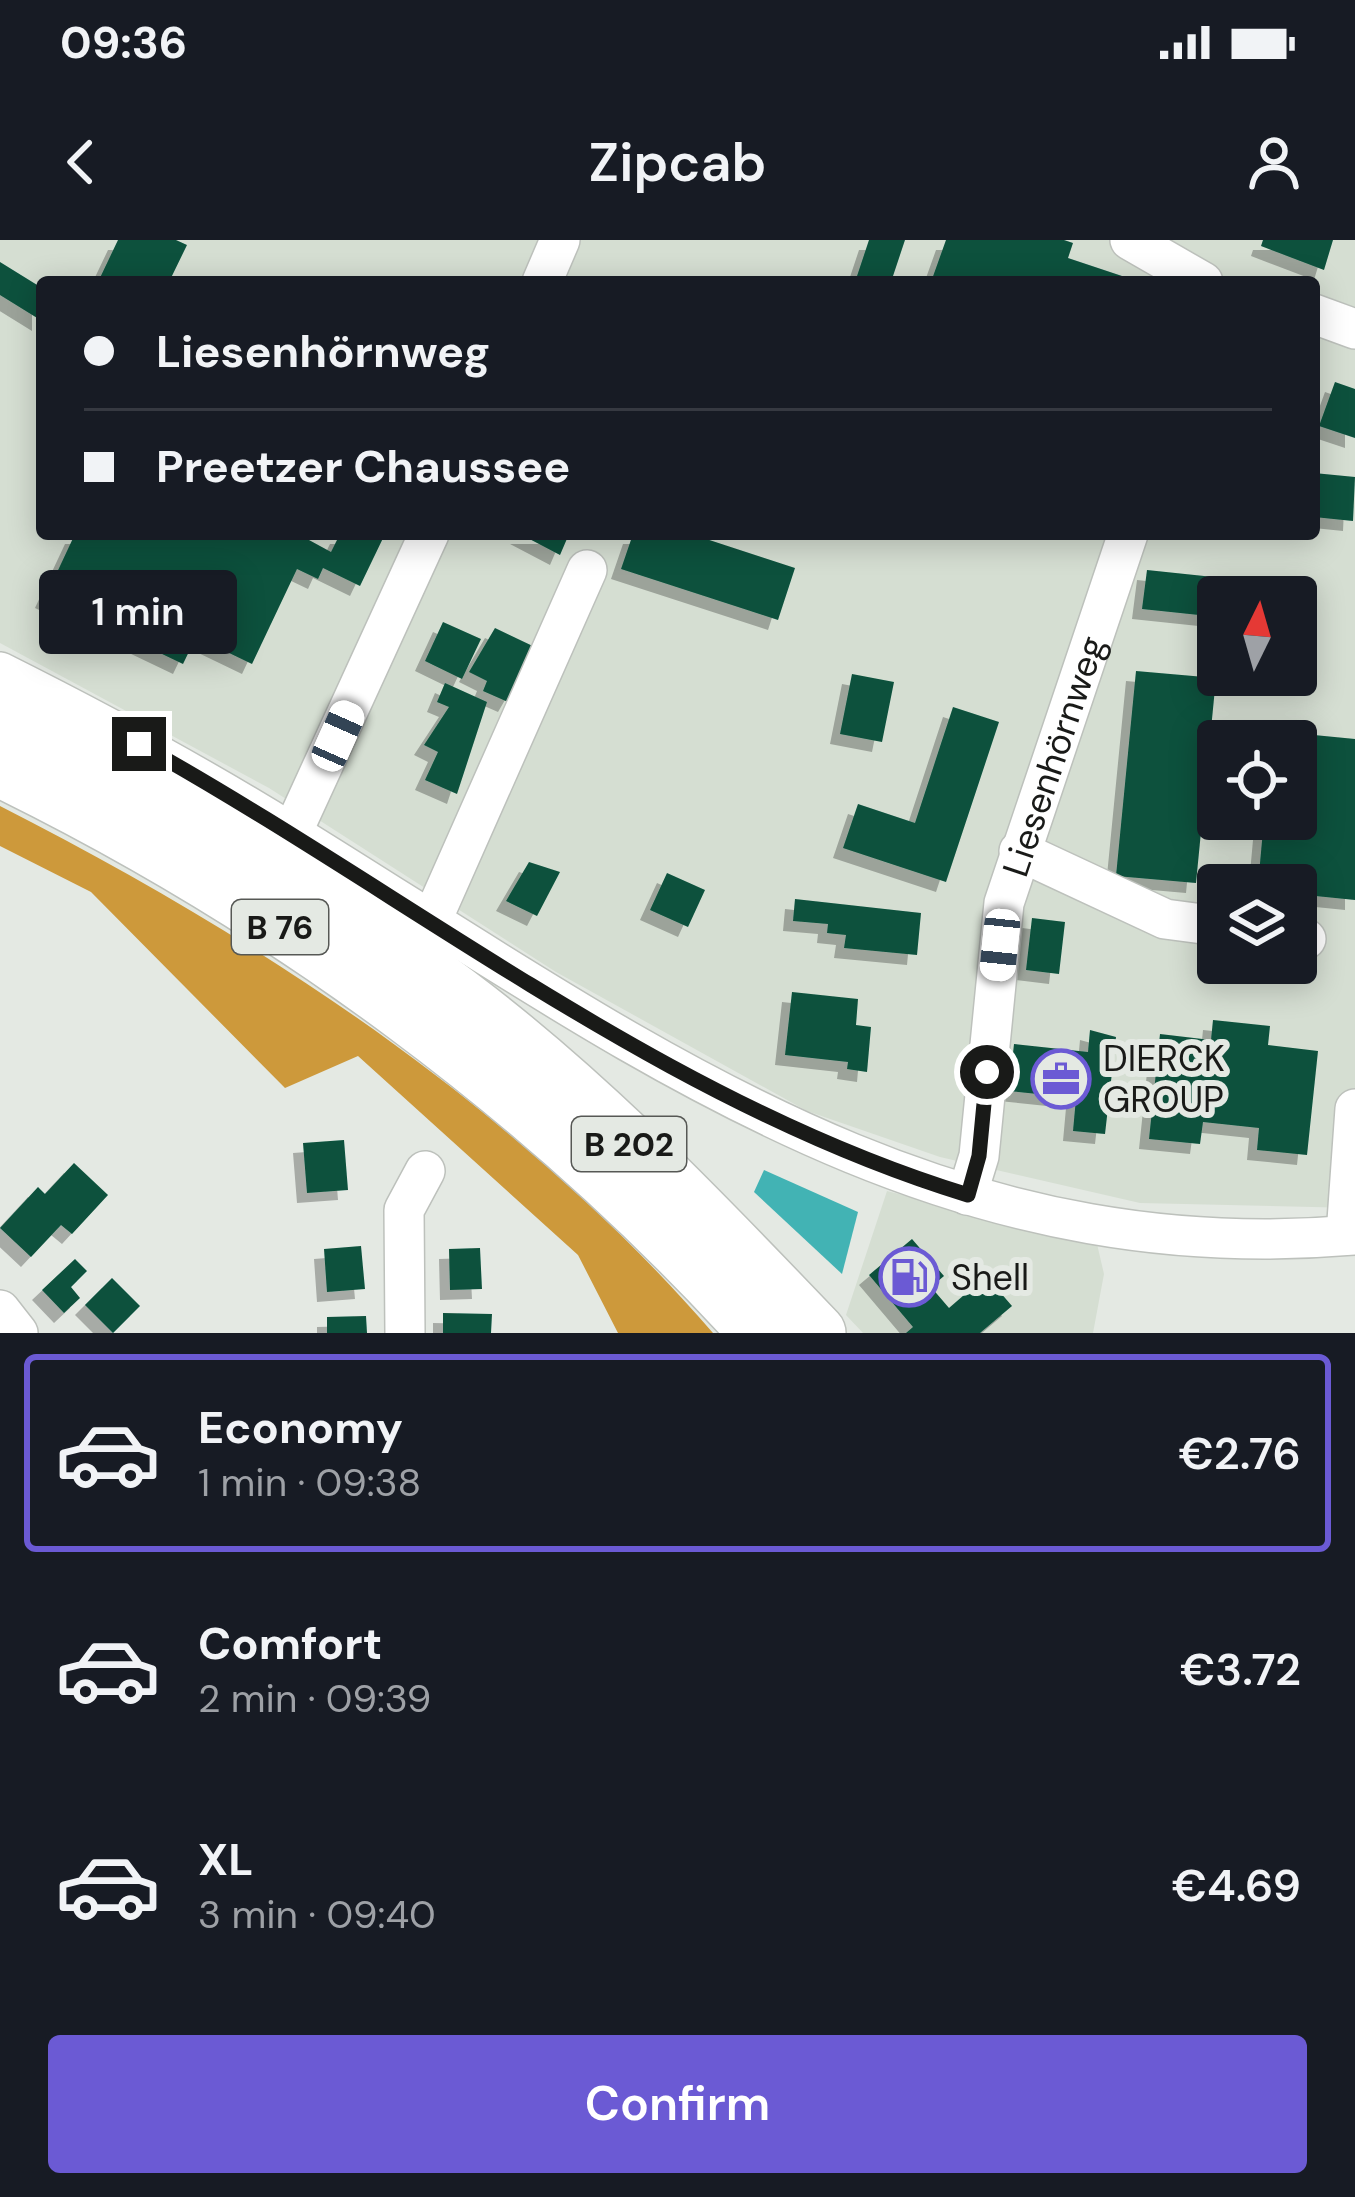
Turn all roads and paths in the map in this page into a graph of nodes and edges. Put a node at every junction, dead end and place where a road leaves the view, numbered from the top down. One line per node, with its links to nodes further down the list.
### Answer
1 (560, 240): 3 (street)
2 (1146, 259): 4 (street)
3 (545, 276)
4 (1188, 276)
5 (1320, 316): 6 (street)
6 (1355, 328)
7 (425, 540): 13 (street)
8 (1126, 540): 14 (street, Liesenhörnweg)
9 (587, 570): 16 (street)
10 (0, 672): 13 (street)
11 (0, 721): 16 (highway, B 76)
12 (0, 767): 24 (highway, B 76)
13 (292, 833): 16 (street)
14 (1019, 850): 15 (street); 19 (street, Liesenhörnweg)
15 (1197, 923)
16 (428, 947): 19 (street); 25 (highway, B 202)
17 (1355, 1109): 20 (street)
18 (425, 1171): 23 (street)
19 (968, 1195): 20 (street)
20 (1351, 1235)
21 (0, 1310): 22 (street)
22 (18, 1333)
23 (405, 1333)
24 (758, 1333)
25 (817, 1333)

